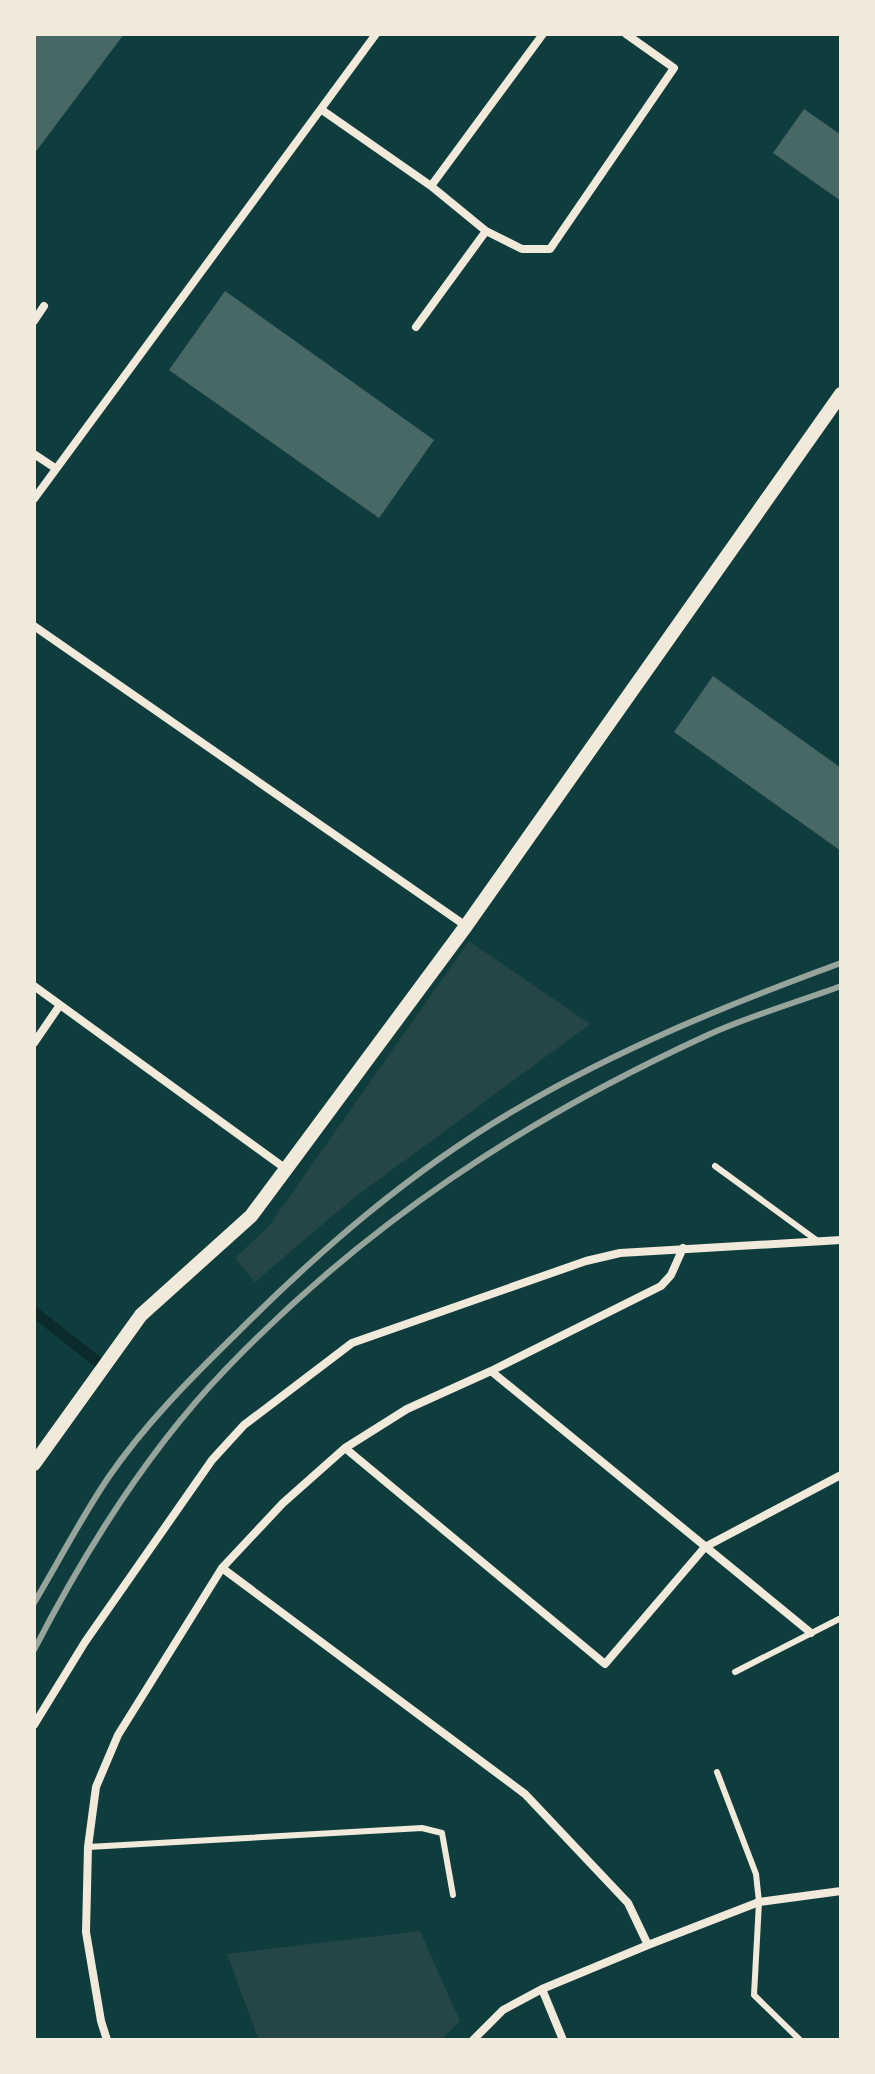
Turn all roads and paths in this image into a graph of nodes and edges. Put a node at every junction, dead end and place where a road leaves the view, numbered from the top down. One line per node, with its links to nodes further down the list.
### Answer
1 (376, 34): 4 (street)
2 (543, 34): 5 (street)
3 (626, 34): 6 (street)
4 (322, 110): 5 (street); 12 (street)
5 (431, 186): 6 (street)
6 (486, 231): 9 (street)
7 (44, 306): 8 (street)
8 (34, 321)
9 (416, 327)
10 (841, 394): 15 (street)
11 (34, 454): 12 (street)
12 (55, 468): 13 (street)
13 (34, 499)
14 (34, 626): 15 (street)
15 (466, 926): 20 (street)
16 (34, 986): 17 (street)
17 (60, 1005): 18 (street); 20 (street)
18 (34, 1043)
19 (715, 1166): 22 (lane)
20 (286, 1169): 26 (street)
21 (841, 1240): 22 (street)
22 (819, 1242): 23 (street)
23 (683, 1248): 24 (street); 33 (street)
24 (491, 1371): 25 (street); 28 (street)
25 (345, 1448): 28 (street); 29 (street)
26 (34, 1464)
27 (841, 1475): 28 (street)
28 (705, 1547): 31 (street)
29 (222, 1568): 35 (street); 39 (street)
30 (841, 1618): 31 (lane)
31 (811, 1633): 32 (lane)
32 (735, 1672)
33 (34, 1725)
34 (717, 1772): 38 (lane)
35 (88, 1847): 37 (lane); 41 (street)
36 (841, 1891): 38 (street)
37 (453, 1895)
38 (759, 1902): 39 (street); 44 (lane)
39 (648, 1945): 40 (street)
40 (542, 1989): 42 (street); 43 (street)
41 (107, 2040)
42 (473, 2040)
43 (563, 2040)
44 (800, 2040)

